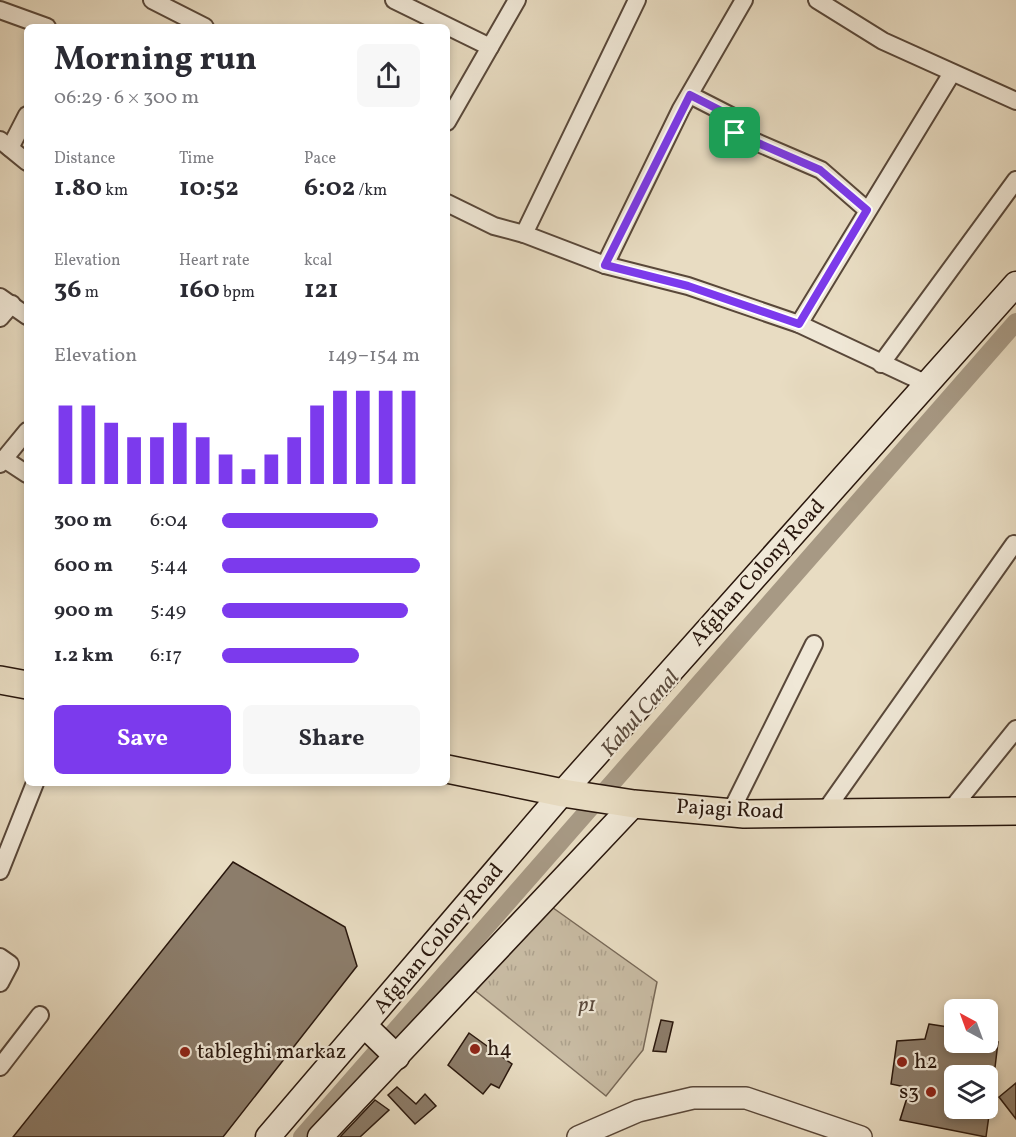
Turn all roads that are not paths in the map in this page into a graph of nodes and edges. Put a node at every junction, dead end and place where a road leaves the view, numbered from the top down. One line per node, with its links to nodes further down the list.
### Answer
1 (152, 0): 9 (street)
2 (394, 0): 10 (street)
3 (517, 0): 12 (street)
4 (637, 0): 23 (street)
5 (744, 0): 14 (street)
6 (819, 1): 13 (street)
7 (0, 10): 8 (street)
8 (39, 24)
9 (200, 24)
10 (443, 24)
11 (450, 27): 12 (street)
12 (490, 47): 16 (street)
13 (951, 73): 15 (street); 22 (street)
14 (690, 95): 22 (street); 24 (street)
15 (1016, 100)
16 (450, 117)
17 (24, 119): 18 (street)
18 (5, 144): 19 (street)
19 (24, 160)
20 (1016, 180): 30 (street)
21 (450, 204): 23 (street)
22 (867, 210): 29 (street)
23 (524, 234): 24 (street)
24 (605, 265): 29 (street)
25 (1016, 284): 31 (main road, Afghan Colony Road)
26 (6, 300): 27 (street); 28 (street)
27 (24, 314)
28 (0, 318)
29 (799, 324): 30 (street)
30 (881, 364): 31 (street)
31 (927, 384): 42 (main road, Afghan Colony Road)
32 (24, 435): 33 (street)
33 (2, 461): 34 (street)
34 (24, 472)
35 (1014, 544): 47 (street)
36 (814, 644): 46 (street)
37 (0, 680): 38 (main road)
38 (24, 684)
39 (1016, 729): 45 (street)
40 (450, 769): 42 (main road, Pajagi Road)
41 (34, 786): 48 (street)
42 (569, 789): 43 (main road, Pajagi Road); 52 (main road, Afghan Colony Road)
43 (625, 802): 46 (main road, Pajagi Road); 52 (main road)
44 (1016, 811): 45 (main road, Pajagi Road)
45 (949, 812): 47 (main road, Pajagi Road)
46 (730, 813): 47 (main road, Pajagi Road)
47 (823, 814)
48 (0, 871)
49 (0, 957): 50 (street)
50 (0, 983)
51 (40, 1015): 53 (street)
52 (380, 1040): 54 (main road, Afghan Colony Road); 55 (main road)
53 (0, 1067)
54 (268, 1137)
55 (320, 1137)
56 (578, 1137): 57 (street)
57 (861, 1137)

